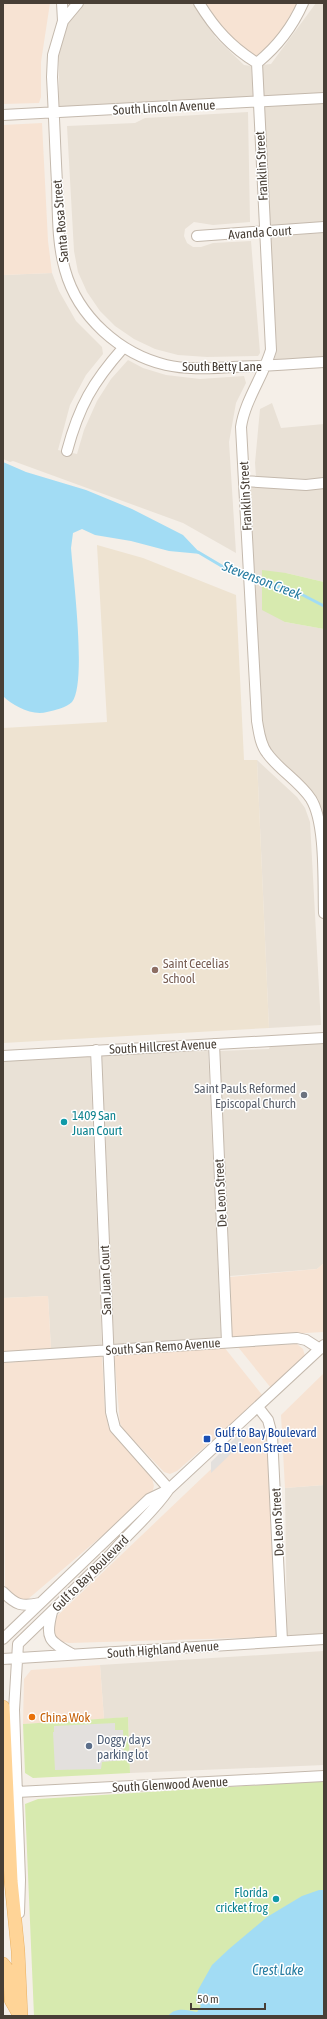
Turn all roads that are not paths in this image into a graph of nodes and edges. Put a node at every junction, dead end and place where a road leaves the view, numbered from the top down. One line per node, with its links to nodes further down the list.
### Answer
1 (62, 3): 5 (street, Santa Rosa Street)
2 (78, 3): 5 (street)
3 (199, 3): 6 (street)
4 (303, 3): 6 (street)
5 (63, 21): 9 (street, Santa Rosa Street)
6 (256, 63): 8 (street, Franklin Street)
7 (324, 98): 8 (street, South Lincoln Avenue)
8 (258, 102): 9 (street, South Lincoln Avenue); 12 (street, Franklin Street)
9 (54, 113): 10 (street, South Lincoln Avenue); 14 (street, Santa Rosa Street)
10 (3, 115)
11 (324, 228): 12 (street, Avanda Court)
12 (264, 231): 13 (street, Avanda Court); 16 (street, Franklin Street)
13 (197, 236)
14 (123, 348): 16 (street, South Betty Lane); 17 (street)
15 (324, 362): 16 (street, South Betty Lane)
16 (266, 365): 18 (street, Franklin Street)
17 (68, 451)
18 (244, 481): 19 (street); 20 (street, Franklin Street)
19 (324, 483)
20 (323, 866): 21 (street, Franklin Street)
21 (324, 913)
22 (324, 1038): 23 (street, South Hillcrest Avenue)
23 (214, 1044): 24 (street, South Hillcrest Avenue); 26 (street, De Leon Street)
24 (96, 1050): 25 (street, South Hillcrest Avenue); 28 (street, San Juan Court)
25 (3, 1056)
26 (227, 1342): 27 (street, South San Remo Avenue); 28 (street, South San Remo Avenue)
27 (322, 1347): 30 (street, Gulf to Bay Boulevard)
28 (108, 1350): 29 (street, South San Remo Avenue); 31 (street, San Juan Court)
29 (3, 1357)
30 (258, 1407): 31 (street, Gulf to Bay Boulevard); 37 (street, De Leon Street)
31 (170, 1489): 33 (street, Gulf to Bay Boulevard); 34 (street, Gulf to Bay Boulevard)
32 (3, 1592): 33 (street)
33 (40, 1603): 35 (street, Gulf to Bay Boulevard)
34 (52, 1612): 38 (street); 39 (street, Gulf to Bay Boulevard)
35 (3, 1639)
36 (324, 1639): 37 (street, South Highland Avenue)
37 (282, 1641): 38 (street, South Highland Avenue)
38 (72, 1654): 39 (street, South Highland Avenue)
39 (17, 1658): 40 (street, South Highland Avenue); 43 (street, Gulf to Bay Boulevard)
40 (3, 1659)
41 (3, 1708): 44 (main road)
42 (324, 1776): 43 (street, South Glenwood Avenue)
43 (17, 1792): 44 (street, Gulf to Bay Boulevard)
44 (18, 1951): 46 (main road)
45 (3, 1964): 46 (main road)
46 (20, 2016)

